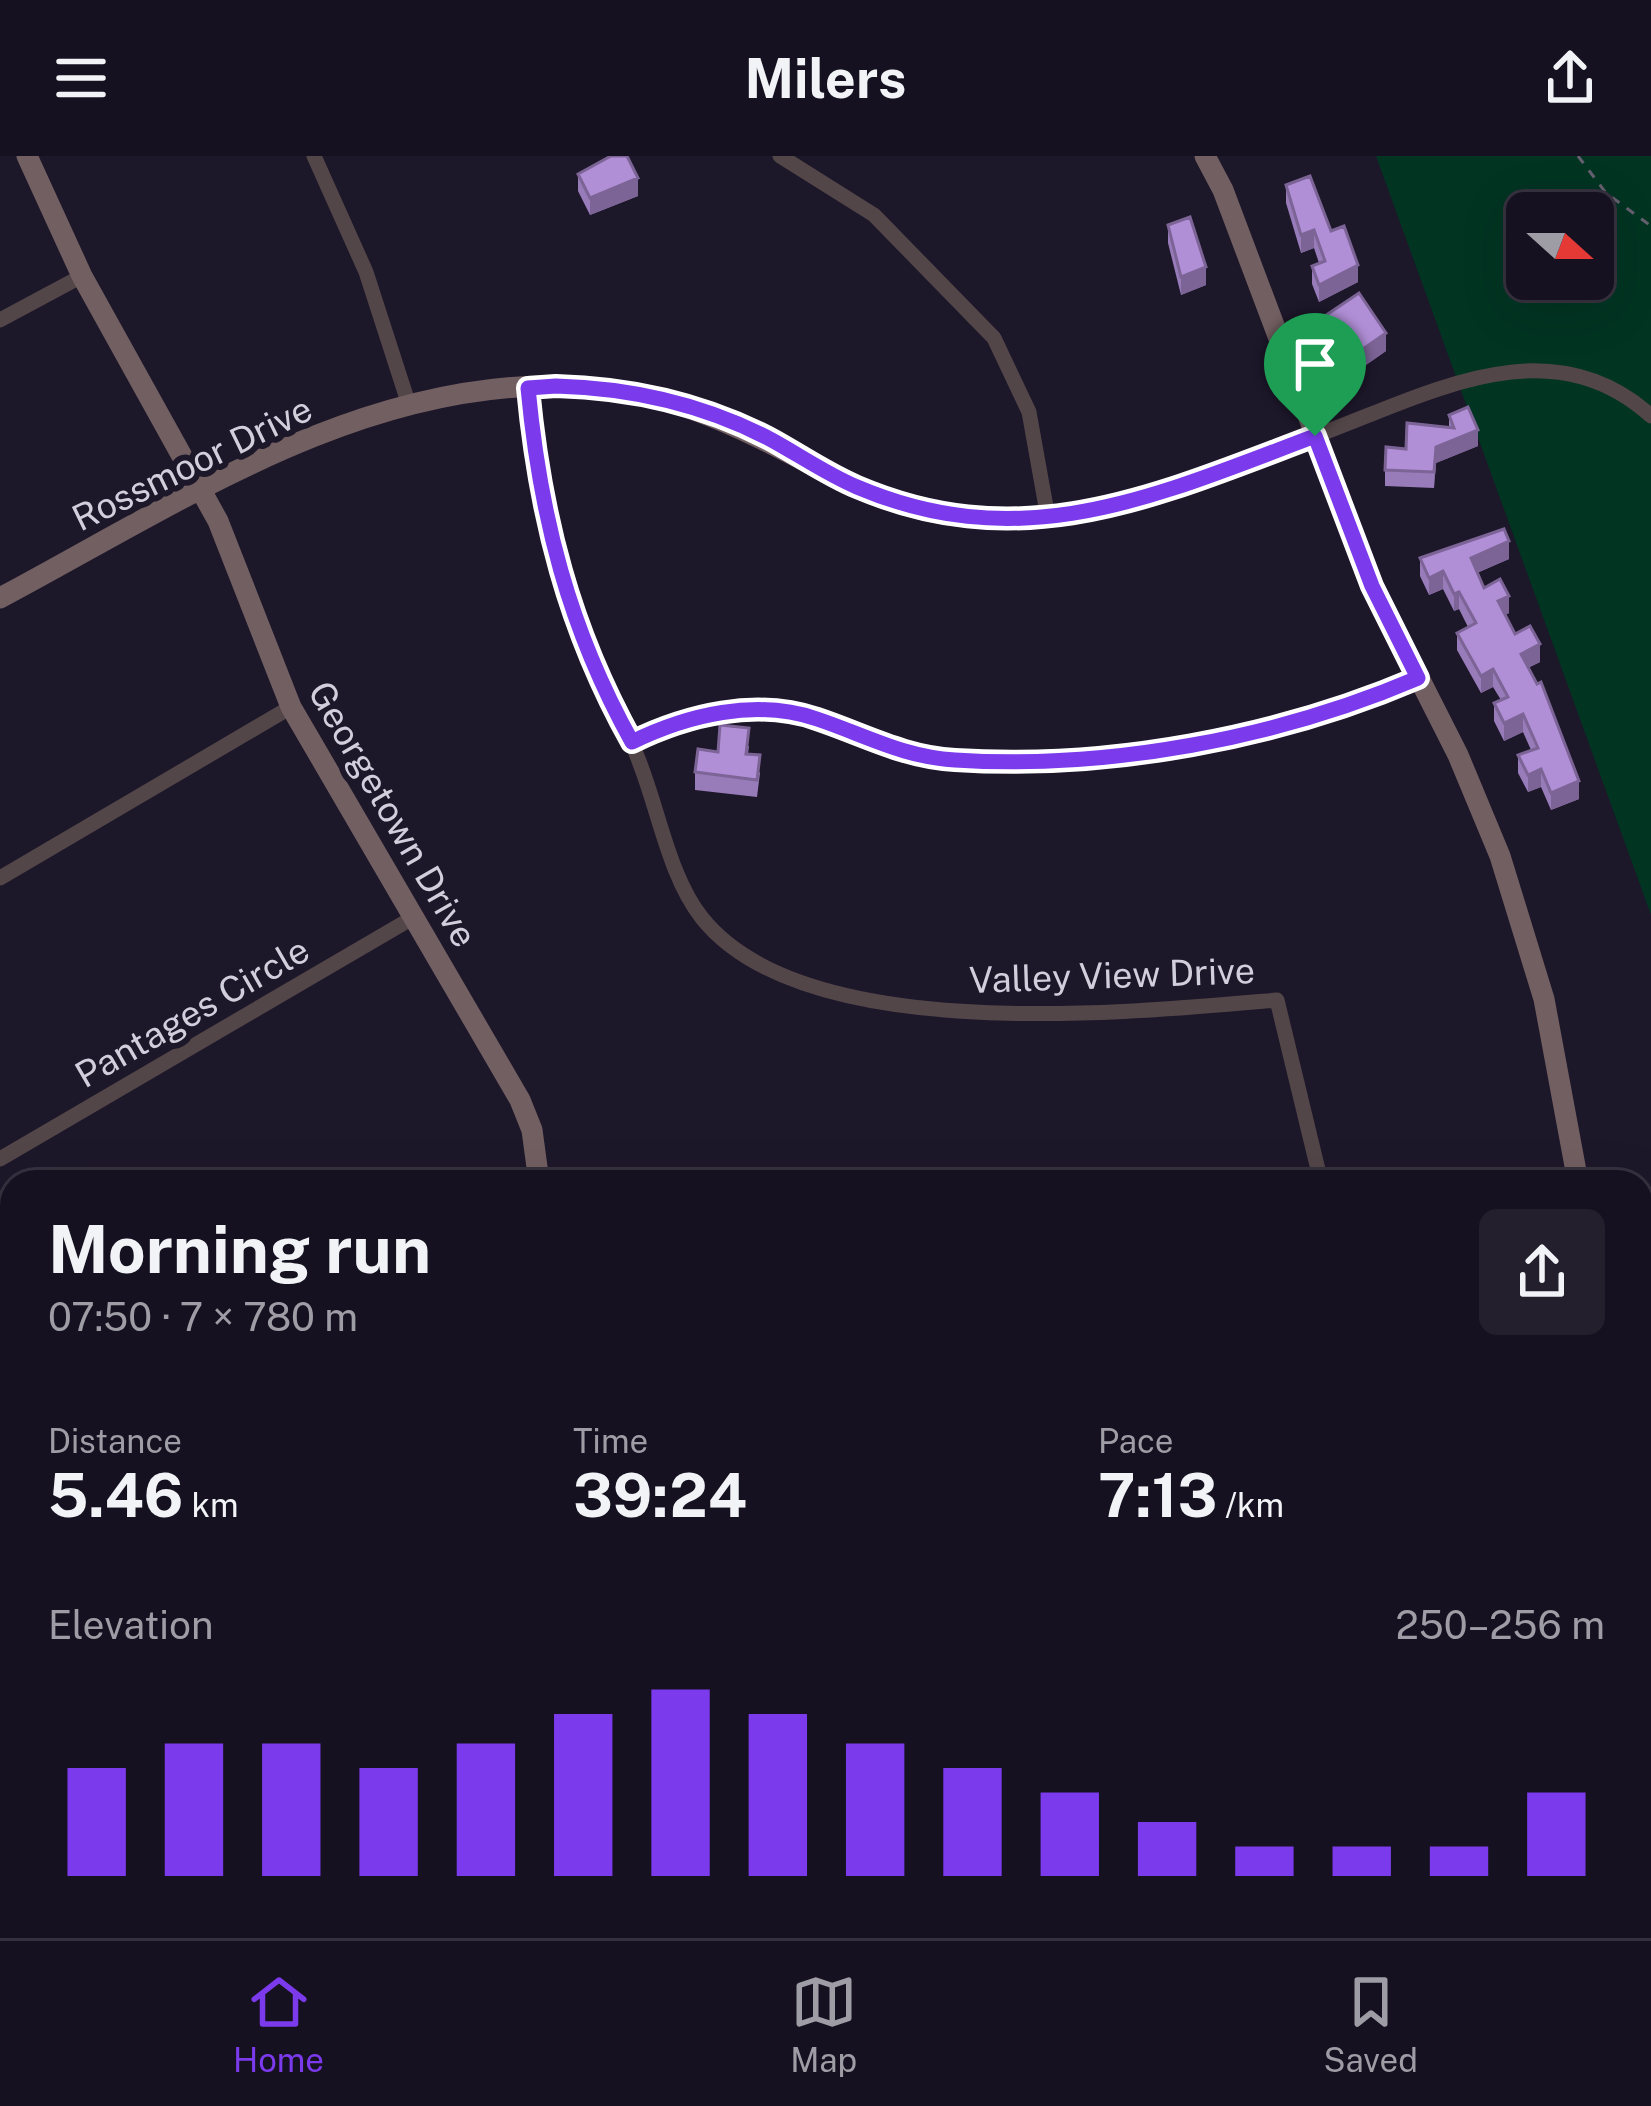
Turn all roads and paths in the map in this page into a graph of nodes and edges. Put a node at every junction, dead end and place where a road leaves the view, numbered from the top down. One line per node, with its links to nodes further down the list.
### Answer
1 (27, 156): 7 (street, Georgetown Drive)
2 (314, 156): 10 (street)
3 (780, 156): 14 (street)
4 (1205, 156): 12 (street)
5 (1578, 156): 6 (path)
6 (1651, 226)
7 (82, 276): 8 (street); 13 (street, Georgetown Drive)
8 (0, 320)
9 (528, 388): 10 (street, Rossmoor Drive); 14 (street, Rossmoor Drive); 18 (street, Valley View Drive)
10 (409, 405): 13 (street, Rossmoor Drive)
11 (1651, 416): 12 (street, Rossmoor Drive)
12 (1315, 436): 14 (street, Rossmoor Drive); 16 (street)
13 (200, 491): 15 (street, Rossmoor Drive); 17 (street, Georgetown Drive)
14 (1048, 518)
15 (0, 598)
16 (1418, 678): 18 (street); 24 (street)
17 (291, 707): 19 (street); 20 (street, Georgetown Drive)
18 (632, 742): 23 (street, Valley View Drive)
19 (0, 878)
20 (413, 917): 21 (street, Pantages Circle); 22 (street, Georgetown Drive)
21 (0, 1159)
22 (537, 1170)
23 (1318, 1170)
24 (1576, 1170)

